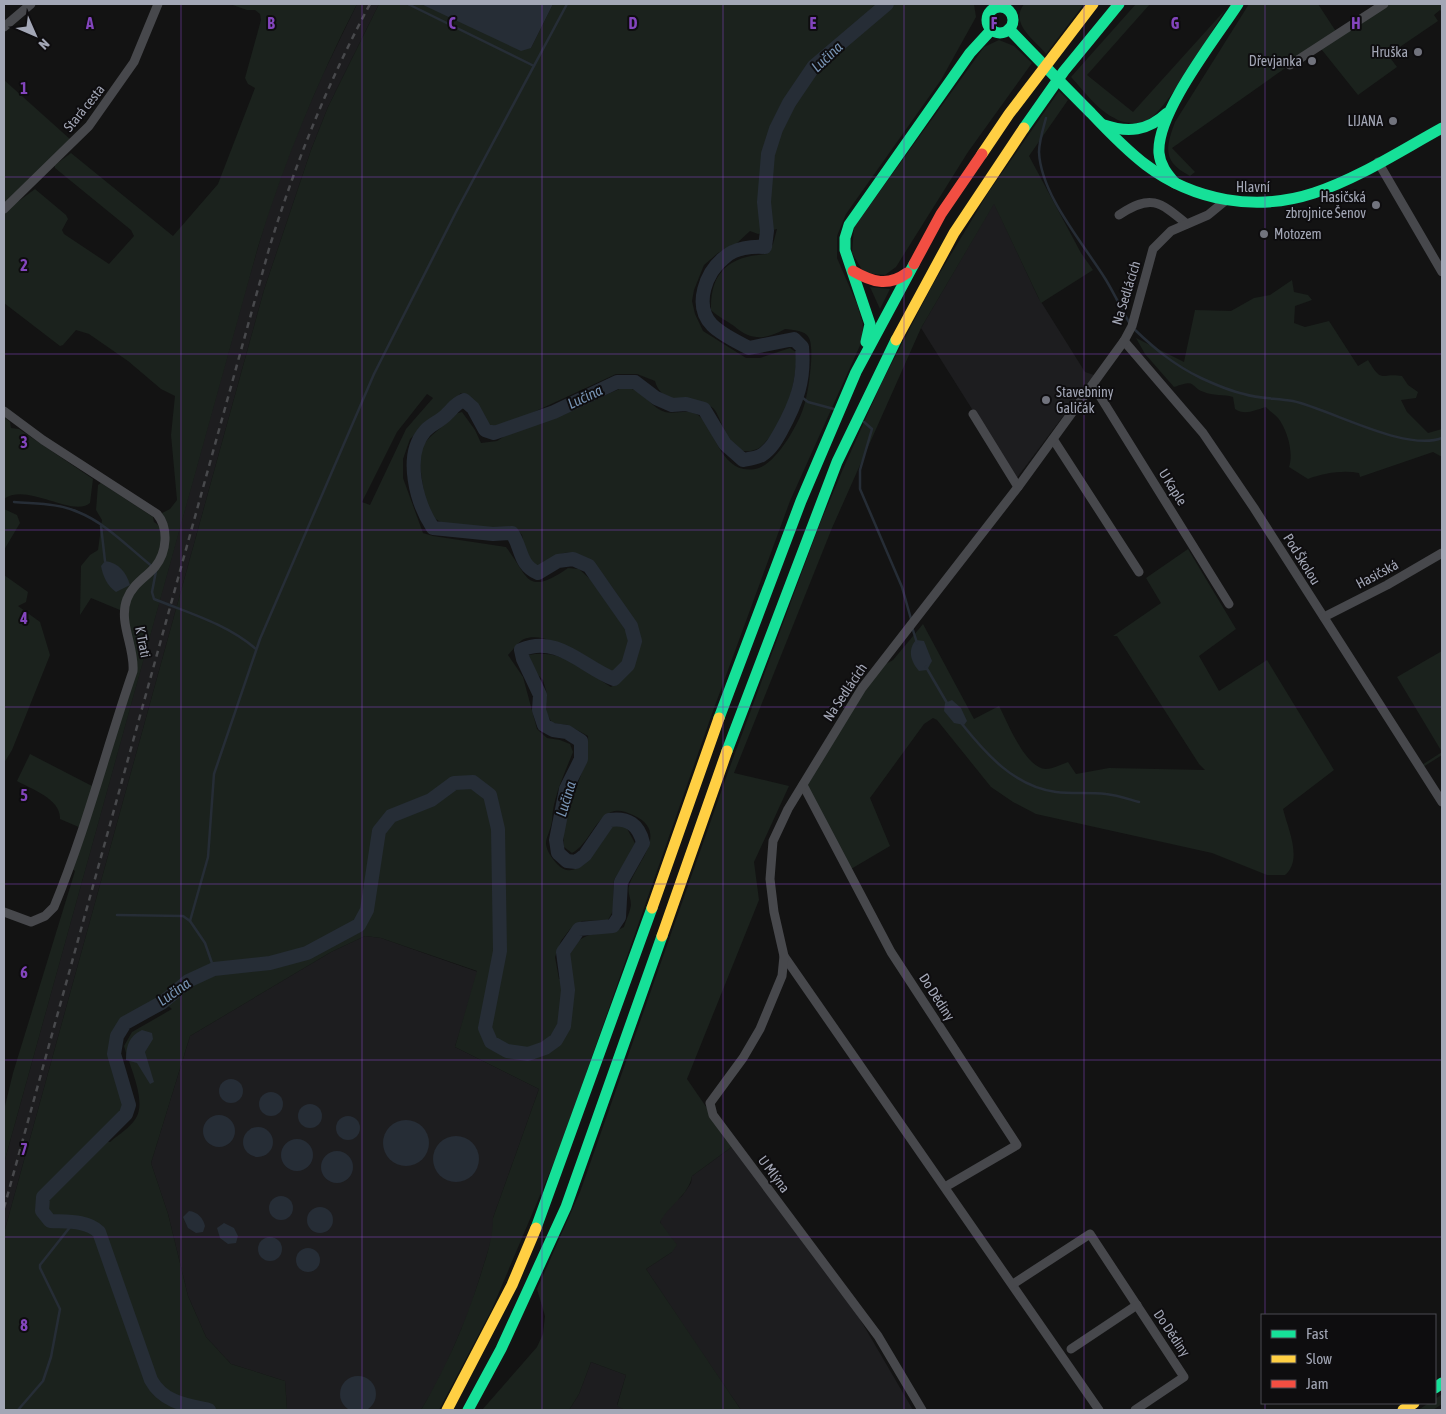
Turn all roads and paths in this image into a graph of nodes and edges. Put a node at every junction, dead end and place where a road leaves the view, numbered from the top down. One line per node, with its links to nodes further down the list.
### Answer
1 (31, 4): 9 (street)
2 (158, 4): 19 (street, Stará cesta)
3 (1093, 4): 22 (main road)
4 (1119, 4): 46 (main road)
5 (1238, 4): 13 (main road)
6 (1384, 4): 12 (street)
7 (988, 7): 8 (main road); 10 (main road)
8 (1013, 7): 11 (main road)
9 (4, 27)
10 (992, 29): 11 (main road); 23 (main road)
11 (1009, 29): 14 (main road, Hlavní)
12 (1290, 65)
13 (1170, 110): 14 (main road); 17 (main road)
14 (1104, 126): 17 (main road, Hlavní)
15 (1442, 128): 16 (main road, Hlavní)
16 (1378, 162): 18 (main road, Hlavní); 24 (street)
17 (1175, 183): 18 (main road, Hlavní)
18 (1225, 201): 21 (street, Na Sedlácích)
19 (4, 209)
20 (1119, 215): 21 (street)
21 (1187, 224): 25 (street, Na Sedlácích)
22 (918, 253): 23 (main road); 26 (main road)
23 (853, 271): 26 (main road)
24 (1442, 272)
25 (1124, 341): 27 (street, Na Sedlácích); 35 (street, Pod Školou)
26 (856, 372): 45 (main road)
27 (1093, 385): 30 (street, Na Sedlácích); 34 (street, U Kaple)
28 (4, 411): 38 (street, K Trati)
29 (973, 414): 31 (street)
30 (1053, 439): 31 (street, Na Sedlácích); 33 (street)
31 (1018, 487): 36 (street, Na Sedlácích)
32 (1442, 553): 35 (street, Hasičská)
33 (1139, 572)
34 (1229, 604)
35 (1324, 617): 37 (street, Pod Školou)
36 (803, 785): 39 (street, Na Sedlácích); 41 (street, Do Dědiny)
37 (1442, 802)
38 (4, 912)
39 (781, 942): 40 (street, U Mlýna)
40 (784, 956): 41 (street); 47 (street, U Mlýna)
41 (945, 1187): 42 (street)
42 (1012, 1284): 43 (street, Do Dědiny); 48 (street)
43 (1137, 1305): 44 (street, Do Dědiny); 49 (street, Do Dědiny)
44 (1071, 1349)
45 (447, 1410)
46 (468, 1410)
47 (922, 1410)
48 (1099, 1410)
49 (1135, 1410)

